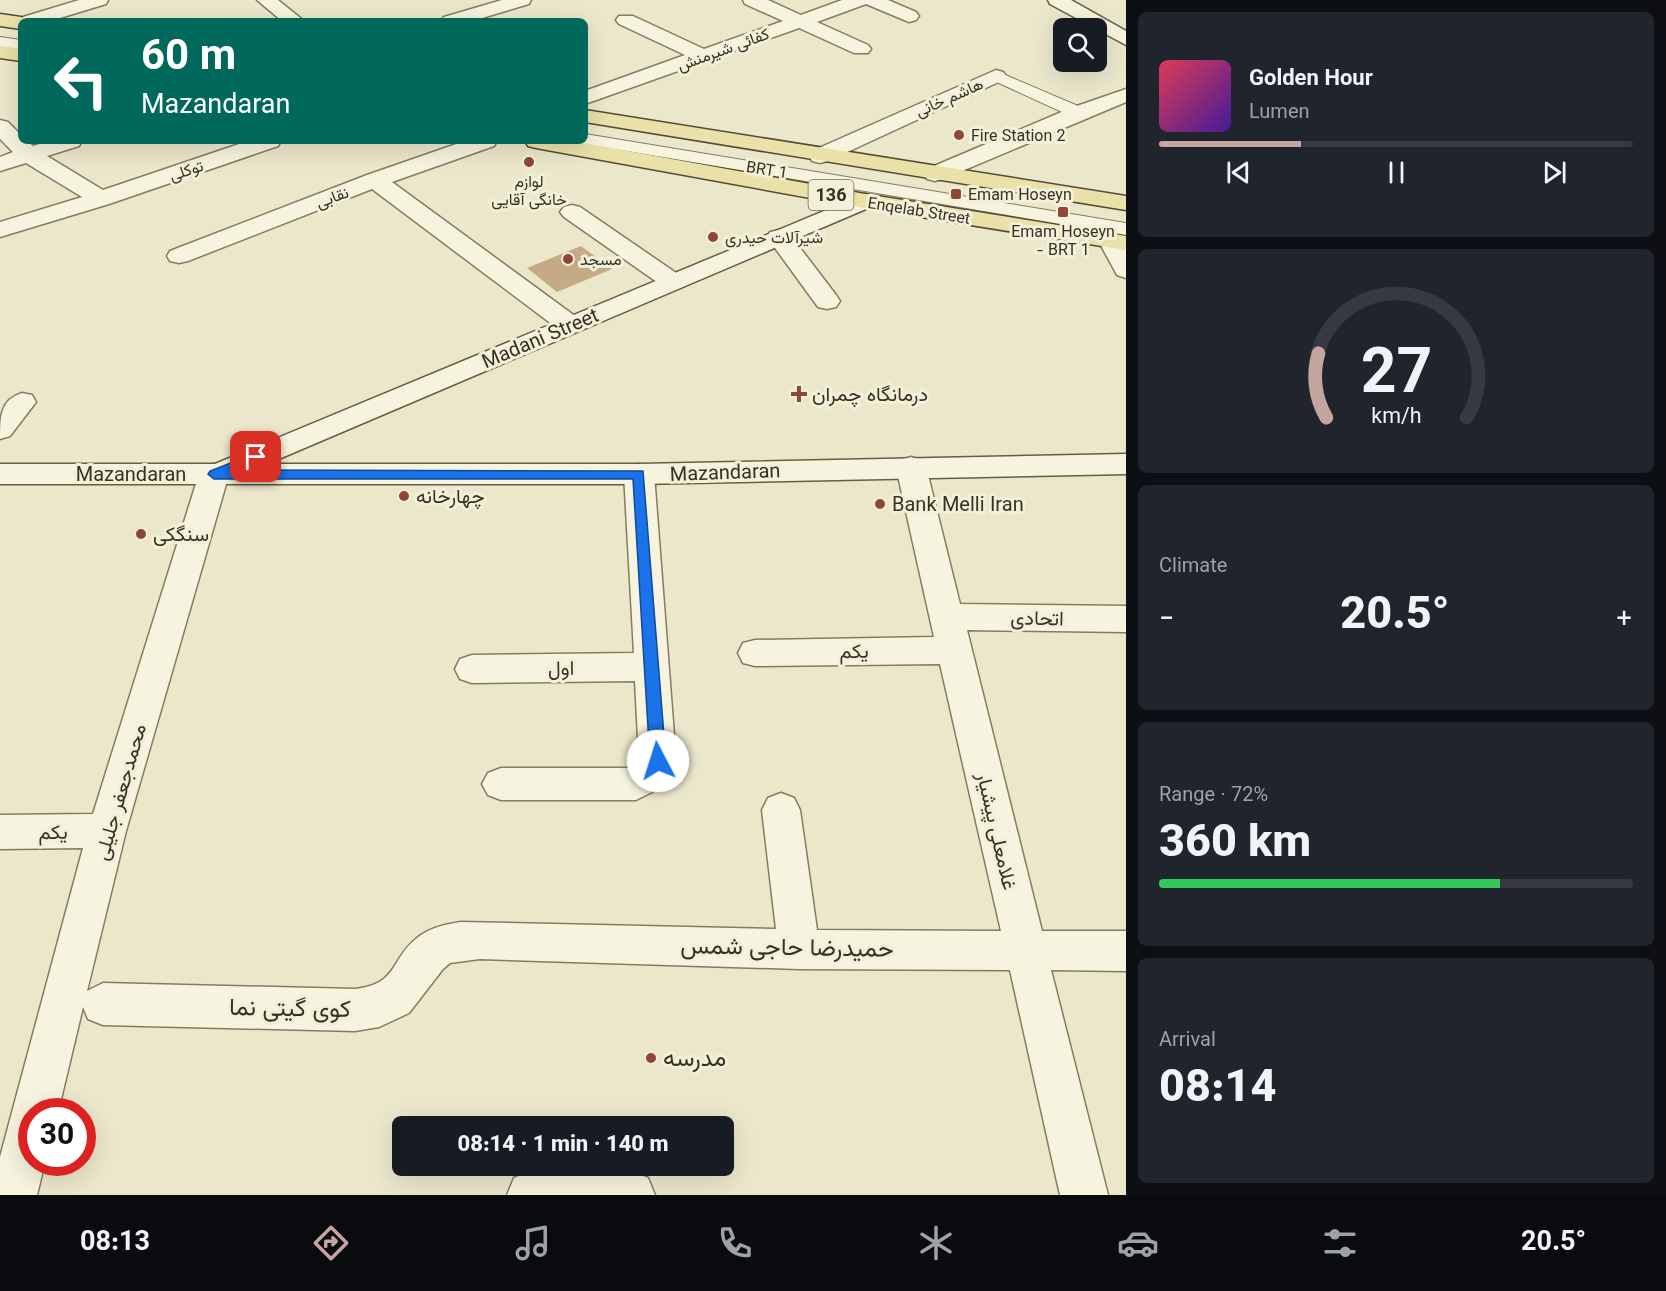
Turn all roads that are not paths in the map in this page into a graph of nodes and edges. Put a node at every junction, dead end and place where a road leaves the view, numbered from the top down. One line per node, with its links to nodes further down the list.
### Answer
1 (99, 0): 9 (street)
2 (266, 0): 10 (street)
3 (522, 0): 11 (street)
4 (752, 0): 14 (street)
5 (860, 0): 14 (street, کفائی شیرمنش)
6 (872, 0): 8 (street)
7 (1057, 0): 18 (street)
8 (909, 16)
9 (40, 18)
10 (290, 18)
11 (461, 18)
12 (0, 20): 15 (main road)
13 (626, 20): 24 (street)
14 (802, 21): 21 (street); 24 (street, کفائی شیرمنش)
15 (18, 23)
16 (0, 33): 17 (lane)
17 (18, 36)
18 (1125, 38)
19 (0, 42): 20 (lane)
20 (18, 45)
21 (861, 49)
22 (0, 52): 23 (main road)
23 (18, 55)
24 (703, 56): 27 (street, کفائی شیرمنش)
25 (996, 76): 28 (lane, هاشم خانی); 40 (street, هاشم خانی)
26 (1126, 95): 28 (street)
27 (588, 97)
28 (1079, 113): 42 (street)
29 (588, 117): 40 (main road, Enqelab Street / 136)
30 (0, 127): 34 (street)
31 (588, 128): 48 (lane, BRT 1)
32 (588, 140): 51 (lane, BRT 1)
33 (18, 144): 39 (street)
34 (18, 144)
35 (61, 144): 39 (street)
36 (261, 144): 44 (street, توکلی)
37 (477, 144): 43 (street, نقابی)
38 (552, 144): 45 (main road, Enqelab Street / 136)
39 (29, 154): 41 (street); 44 (street)
40 (820, 156): 42 (main road, Enqelab Street / 136)
41 (0, 164)
42 (935, 174): 46 (main road, Enqelab Street / 136)
43 (375, 180): 52 (street, نقابی); 56 (street)
44 (101, 198): 49 (street, توکلی)
45 (865, 201): 50 (street, Madani Street); 51 (main road, Enqelab Street / 136)
46 (1126, 203)
47 (572, 212): 54 (street)
48 (1126, 216)
49 (0, 230)
50 (778, 237): 54 (street, Madani Street); 55 (street)
51 (1121, 237): 53 (street)
52 (178, 256)
53 (1126, 270)
54 (673, 282): 56 (street, Madani Street)
55 (826, 301)
56 (570, 325): 62 (street, Madani Street)
57 (22, 402): 58 (street)
58 (0, 429)
59 (1126, 464): 60 (street, Mazandaran)
60 (911, 466): 63 (street, Mazandaran); 65 (street, غلامعلی پیشیار)
61 (0, 474): 62 (street, Mazandaran)
62 (214, 474): 63 (street, Mazandaran); 71 (street, محمدجعفر جلیلی)
63 (639, 474): 67 (street)
64 (1126, 619): 65 (street, اتحادی)
65 (951, 634): 66 (street, یکم); 75 (street, غلامعلی پیشیار)
66 (755, 653)
67 (650, 667): 68 (street, اول); 69 (street)
68 (472, 669)
69 (501, 784)
70 (781, 810): 74 (street)
71 (107, 831): 72 (street, یکم); 78 (street, محمدجعفر جلیلی)
72 (0, 832)
73 (449, 943): 74 (street, حمیدرضا حاجی شمس); 77 (street, کوی گیتی نما)
74 (799, 949): 75 (street, حمیدرضا حاجی شمس)
75 (1025, 949): 76 (street, حمیدرضا حاجی شمس); 83 (street, غلامعلی پیشیار)
76 (1126, 951)
77 (104, 1004)
78 (31, 1098)
79 (18, 1163): 80 (street, محمدجعفر جلیلی)
80 (13, 1195)
81 (531, 1195): 82 (street)
82 (631, 1195)
83 (1084, 1195)

